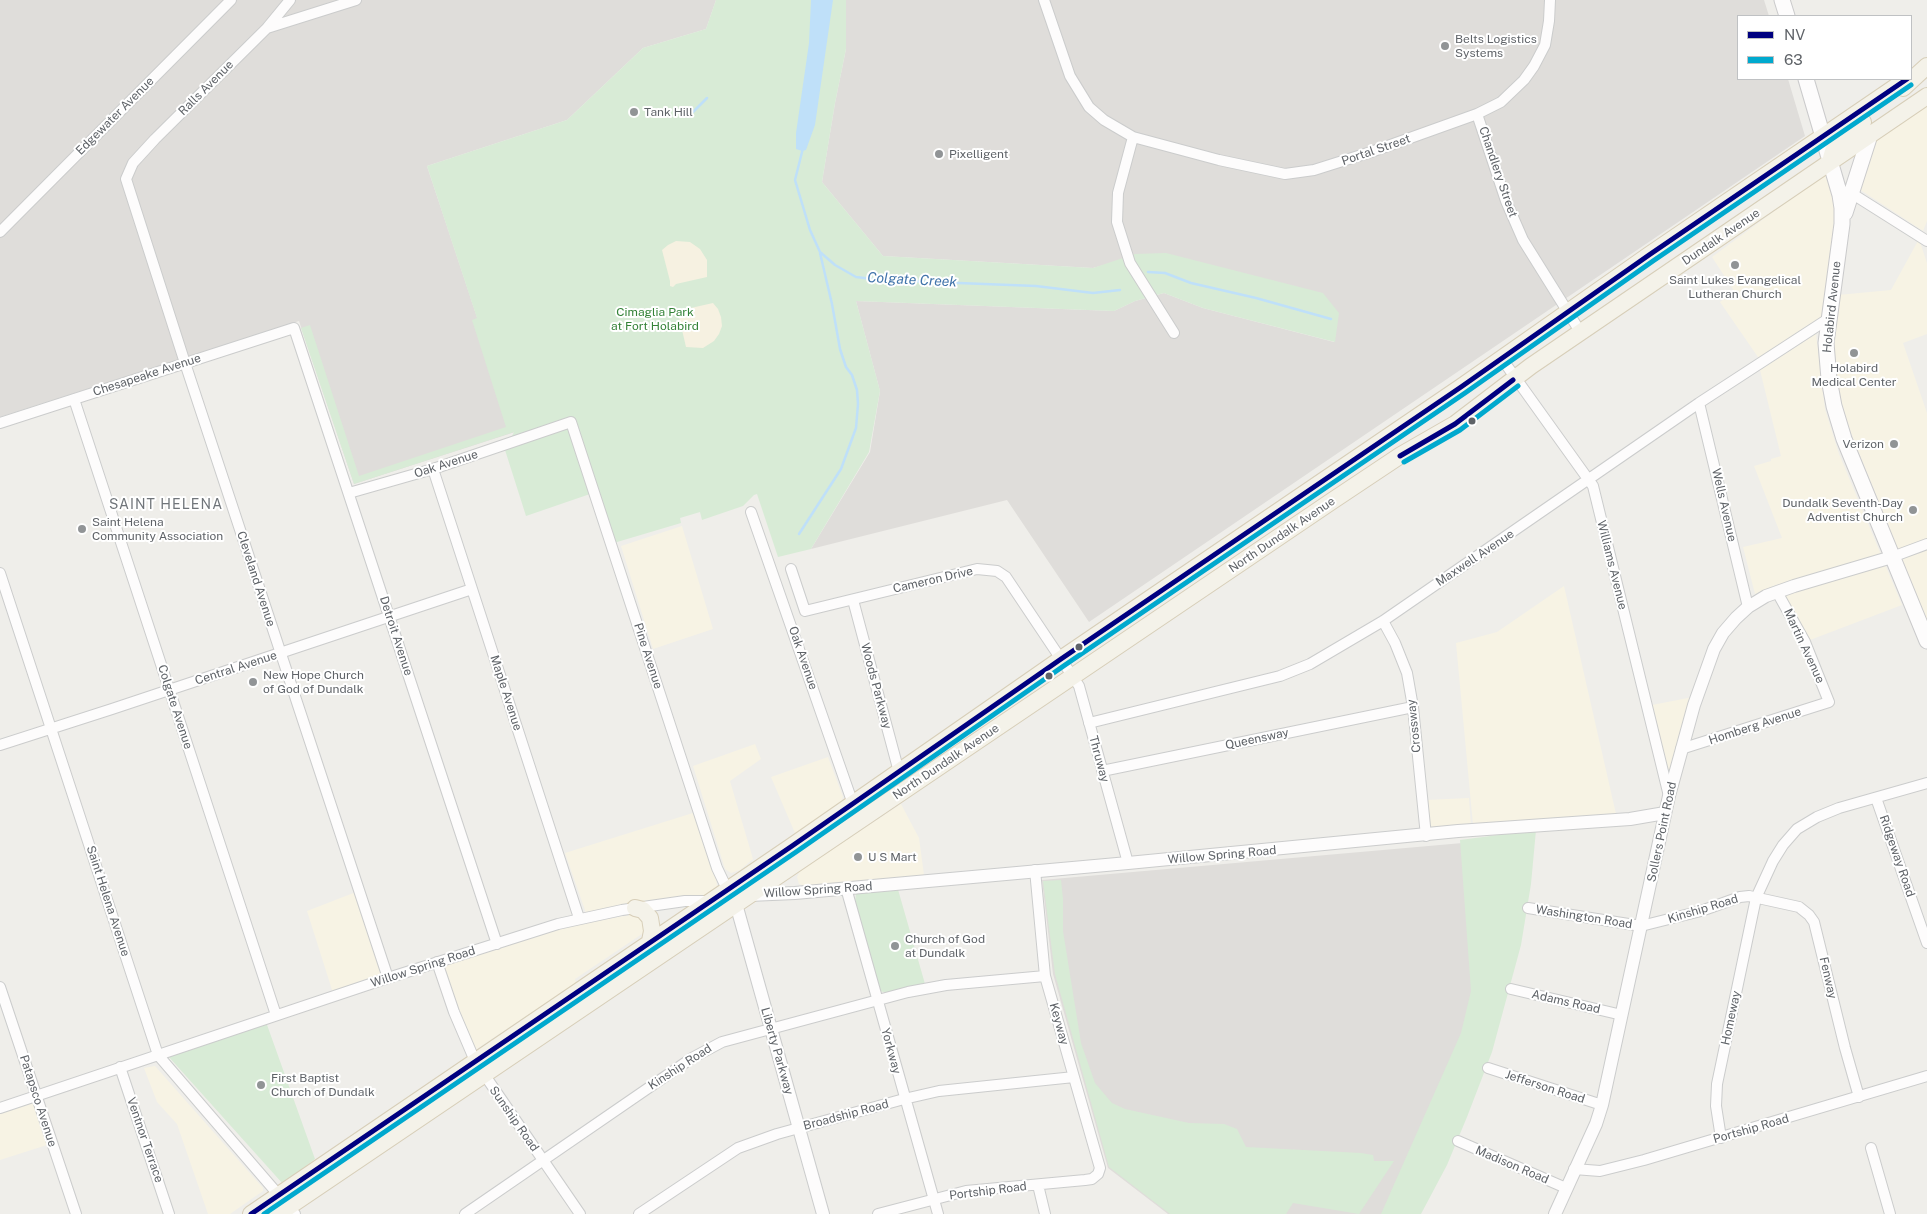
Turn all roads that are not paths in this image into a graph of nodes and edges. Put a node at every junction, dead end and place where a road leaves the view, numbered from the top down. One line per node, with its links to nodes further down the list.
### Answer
1 (231, 0): 22 (street, Edgewater Avenue)
2 (290, 0): 8 (street, Ralls Avenue)
3 (356, 0): 8 (street)
4 (1044, 0): 17 (street, Portal Street)
5 (1550, 0): 14 (street, Portal Street)
6 (1782, 0): 7 (main road)
7 (1787, 15)
8 (266, 28): 19 (street, Ralls Avenue)
9 (1927, 66): 10 (main road); 18 (main road)
10 (1912, 75)
11 (1806, 80): 16 (main road, Holabird Avenue)
12 (1906, 80): 16 (main road, Dundalk Avenue)
13 (1927, 96): 15 (main road, Dundalk Avenue)
14 (1477, 114): 17 (street, Portal Street); 24 (street, Chandlery Street)
15 (1870, 135): 18 (main road, Dundalk Avenue); 20 (main road)
16 (1823, 136): 18 (main road, Holabird Avenue); 24 (main road, Dundalk Avenue)
17 (1133, 137): 27 (street)
18 (1830, 162): 21 (main road, Holabird Avenue); 28 (main road, Dundalk Avenue)
19 (126, 179): 30 (street, Cleveland Avenue)
20 (1851, 193): 21 (main road); 23 (street)
21 (1842, 224): 25 (main road, Holabird Avenue)
22 (0, 232)
23 (1927, 242)
24 (1567, 312): 28 (street, Chandlery Street); 29 (main road, Dundalk Avenue)
25 (1828, 319): 33 (street, Maxwell Avenue); 41 (main road, Holabird Avenue)
26 (294, 328): 30 (street, Chesapeake Avenue); 38 (street, Detroit Avenue)
27 (1174, 333)
28 (1581, 333): 31 (main road, Dundalk Avenue)
29 (1502, 359): 31 (street, Williams Avenue); 52 (main road, North Dundalk Avenue)
30 (185, 363): 32 (street, Chesapeake Avenue); 51 (street, Cleveland Avenue)
31 (1516, 378): 37 (street, Williams Avenue); 53 (main road, North Dundalk Avenue)
32 (74, 399): 35 (street, Chesapeake Avenue); 54 (street, Colgate Avenue)
33 (1699, 403): 37 (street, Maxwell Avenue); 47 (street, Wells Avenue)
34 (571, 422): 36 (street, Oak Avenue); 72 (street, Pine Avenue)
35 (0, 423)
36 (432, 468): 38 (street, Oak Avenue); 44 (street, Maple Avenue)
37 (1588, 480): 49 (street, Maxwell Avenue); 64 (street, Williams Avenue)
38 (349, 494): 48 (street, Detroit Avenue)
39 (751, 512): 66 (street, Oak Avenue)
40 (1927, 544): 41 (street)
41 (1892, 557): 45 (street, Sollers Point Road); 50 (main road, Holabird Avenue)
42 (791, 569): 46 (street, Cameron Drive)
43 (0, 572): 58 (street, Saint Helena Avenue)
44 (472, 589): 48 (street, Central Avenue); 77 (street, Maple Avenue)
45 (1777, 592): 47 (street, Sollers Point Road); 55 (street, Martin Avenue)
46 (853, 600): 52 (street, Cameron Drive); 62 (street, Woods Parkway)
47 (1748, 607): 60 (street, Sollers Point Road)
48 (390, 617): 51 (street, Central Avenue); 80 (street, Detroit Avenue)
49 (1383, 621): 56 (street, Crossway); 57 (street, Maxwell Avenue)
50 (1927, 641)
51 (281, 653): 54 (street, Central Avenue); 84 (street, Cleveland Avenue)
52 (1061, 659): 53 (street, Thruway); 62 (main road, North Dundalk Avenue)
53 (1074, 678): 57 (street, Thruway); 72 (main road, North Dundalk Avenue)
54 (169, 689): 58 (street, Central Avenue); 88 (street, Colgate Avenue)
55 (1829, 702): 60 (street, Homberg Avenue)
56 (1413, 707): 61 (street, Queensway); 68 (street, Crossway)
57 (1089, 723): 61 (street, Thruway)
58 (52, 728): 59 (street, Central Avenue); 91 (street, Saint Helena Avenue)
59 (0, 745)
60 (1681, 749): 64 (street, Sollers Point Road)
61 (1102, 771): 69 (street, Thruway)
62 (899, 772): 66 (main road, North Dundalk Avenue)
63 (1927, 783): 65 (street, Kinship Road)
64 (1669, 796): 67 (street, Sollers Point Road)
65 (1876, 798): 73 (street, Kinship Road); 81 (street, Ridgeway Road)
66 (853, 804): 72 (main road, North Dundalk Avenue)
67 (1665, 813): 68 (street, Willow Spring Road); 78 (street, Sollers Point Road)
68 (1426, 836): 69 (street, Willow Spring Road)
69 (1128, 863): 70 (street, Willow Spring Road)
70 (1035, 870): 71 (street, Willow Spring Road); 83 (street, Keyway)
71 (846, 888): 72 (street, Willow Spring Road); 87 (street, Yorkway)
72 (735, 896): 74 (main road, North Dundalk Avenue); 90 (street, Liberty Parkway); 93 (main road, North Dundalk Avenue)
73 (1756, 898): 78 (street, Kinship Road); 98 (street, Fenway); 103 (street, Homeway)
74 (710, 901): 75 (street, Willow Spring Road); 79 (main road, North Dundalk Avenue)
75 (635, 908): 77 (street, Willow Spring Road); 79 (main road)
76 (1528, 908): 78 (street, Washington Road)
77 (579, 918): 80 (street, Willow Spring Road)
78 (1641, 926): 89 (street, Sollers Point Road)
79 (650, 942): 93 (main road, North Dundalk Avenue)
80 (497, 944): 82 (street, Willow Spring Road)
81 (1927, 944)
82 (437, 962): 84 (street, Willow Spring Road); 93 (street, Sunship Road)
83 (1045, 976): 87 (street, Kinship Road); 96 (street, Keyway)
84 (388, 978): 88 (street, Willow Spring Road)
85 (0, 988): 97 (street, Patapsco Avenue)
86 (1511, 989): 89 (street, Adams Road)
87 (877, 1000): 90 (street, Kinship Road); 99 (street, Yorkway)
88 (276, 1015): 91 (street, Willow Spring Road)
89 (1622, 1015): 100 (street, Sollers Point Road)
90 (770, 1029): 102 (street, Liberty Parkway); 106 (street, Kinship Road)
91 (158, 1055): 92 (street, Willow Spring Road); 112 (street, Saint Helena Avenue)
92 (120, 1067): 97 (street, Willow Spring Road); 114 (street, Ventnor Terrace)
93 (479, 1067): 106 (street, Sunship Road); 112 (main road, North Dundalk Avenue)
94 (1488, 1068): 100 (street, Jefferson Road)
95 (1927, 1076): 98 (street, Portship Road)
96 (1074, 1077): 99 (street, Broadship Road); 108 (street, Keyway)
97 (36, 1096): 101 (street, Willow Spring Road); 113 (street, Patapsco Avenue)
98 (1859, 1097): 103 (street, Portship Road)
99 (904, 1099): 102 (street, Broadship Road); 111 (street, Yorkway)
100 (1602, 1105): 107 (street, Sollers Point Road)
101 (0, 1108)
102 (799, 1127): 118 (street, Broadship Road); 119 (street, Liberty Parkway)
103 (1721, 1138): 107 (street, Portship Road)
104 (1458, 1142): 110 (street, Madison Road)
105 (1871, 1148): 124 (street)
106 (543, 1160): 116 (street, Kinship Road); 117 (street, Sunship Road)
107 (1574, 1169): 110 (street, Sollers Point Road)
108 (1098, 1174): 109 (street, Portship Road)
109 (1038, 1185): 111 (street, Portship Road); 122 (street)
110 (1566, 1188): 123 (street, Sollers Point Road)
111 (933, 1198): 120 (street, Portship Road); 121 (street, Yorkway)
112 (285, 1207): 115 (main road, North Dundalk Avenue)
113 (76, 1214)
114 (169, 1214)
115 (250, 1214)
116 (465, 1214)
117 (580, 1214)
118 (639, 1214)
119 (823, 1214)
120 (878, 1214)
121 (938, 1214)
122 (1045, 1214)
123 (1556, 1214)
124 (1890, 1214)

